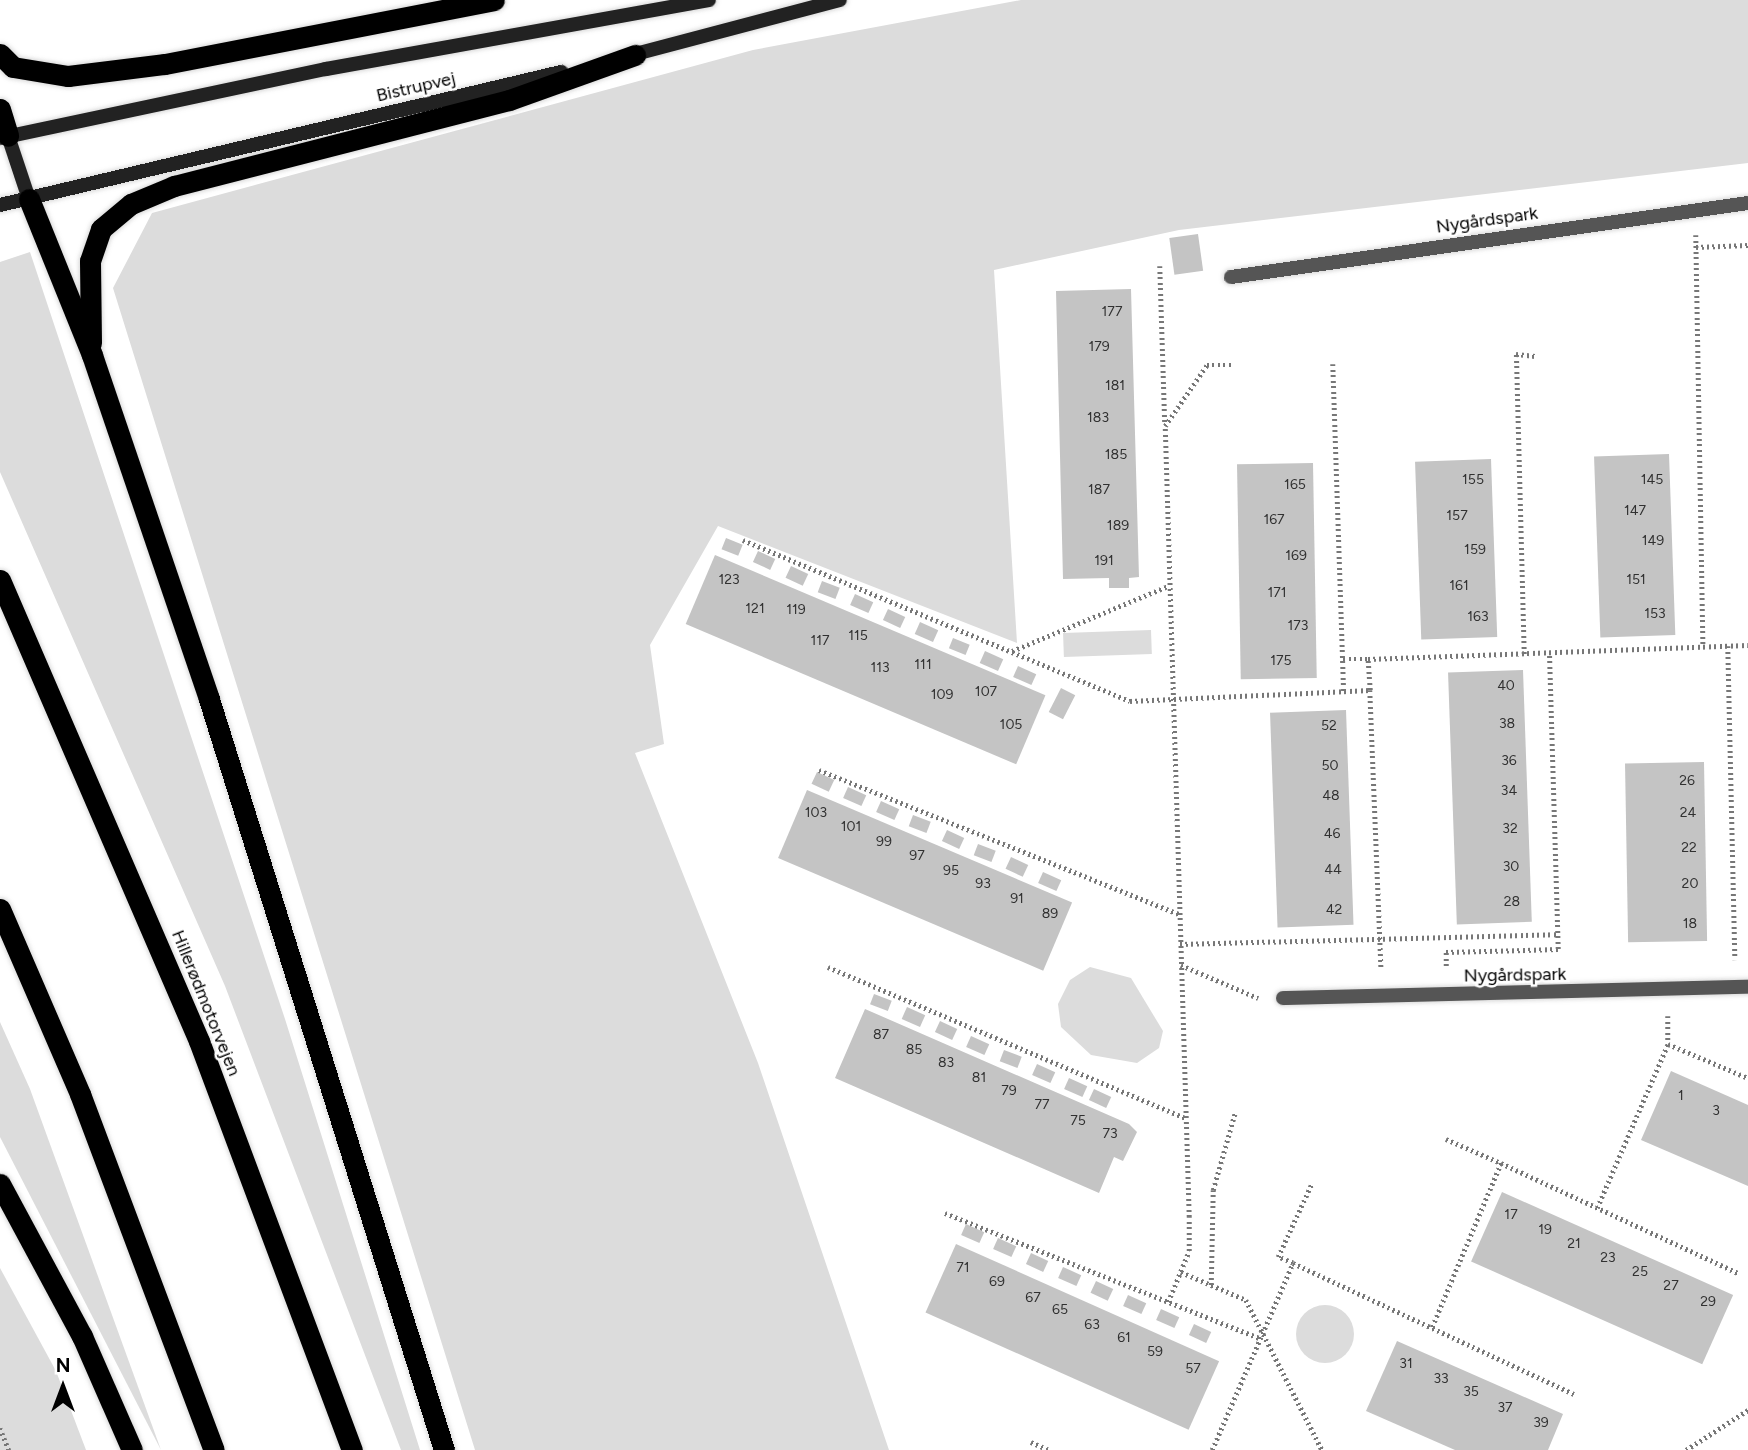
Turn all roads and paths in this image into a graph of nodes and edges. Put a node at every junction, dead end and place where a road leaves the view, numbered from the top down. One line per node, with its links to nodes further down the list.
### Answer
1 (494, 0): 4 (highway)
2 (709, 0): 7 (main road, Bistrupvej)
3 (840, 0): 5 (main road, Bistrupvej)
4 (0, 54)
5 (635, 55): 8 (main road, Bistrupvej); 16 (highway)
6 (0, 109): 7 (highway)
7 (4, 137): 8 (main road)
8 (29, 199): 10 (main road, Bistrupvej); 16 (highway)
9 (1748, 203): 11 (street, Nygårdspark)
10 (0, 205)
11 (1696, 211): 13 (path); 15 (street, Nygårdspark)
12 (1748, 245): 13 (path)
13 (1696, 247): 26 (path)
14 (1160, 266): 20 (path)
15 (1231, 277)
16 (92, 355): 72 (highway)
17 (1535, 356): 29 (path)
18 (1234, 365): 20 (path)
19 (1333, 365): 30 (path)
20 (1165, 426): 23 (path)
21 (743, 540): 27 (path)
22 (0, 580): 71 (highway, Hillerødmotorvejen)
23 (1168, 586): 27 (path); 34 (path)
24 (1748, 645): 25 (path)
25 (1728, 646): 26 (path); 43 (path)
26 (1703, 648): 28 (path)
27 (1011, 651): 34 (path)
28 (1549, 653): 29 (path); 38 (path)
29 (1524, 654): 31 (path)
30 (1343, 659): 31 (path); 33 (path)
31 (1368, 659): 32 (path)
32 (1370, 690): 33 (path); 39 (path)
33 (1345, 692): 34 (path)
34 (1170, 699): 37 (path)
35 (819, 770): 37 (path)
36 (0, 909): 70 (highway)
37 (1179, 914): 40 (path)
38 (1558, 934): 39 (path); 45 (path)
39 (1380, 939): 40 (path); 44 (path)
40 (1180, 944): 41 (path)
41 (1181, 965): 47 (path); 50 (path)
42 (828, 967): 50 (path)
43 (1742, 987): 45 (street, Nygårdspark)
44 (1382, 996): 45 (street, Nygårdspark); 46 (street, Nygårdspark)
45 (1446, 996)
46 (1283, 998)
47 (1267, 1002)
48 (1748, 1078): 55 (path)
49 (1235, 1113): 60 (path)
50 (1185, 1118): 58 (path)
51 (1446, 1139): 52 (path)
52 (1501, 1163): 55 (path); 62 (path)
53 (1312, 1183): 57 (path)
54 (0, 1184): 69 (highway)
55 (1598, 1208): 59 (path)
56 (945, 1213): 61 (path)
57 (1293, 1263): 62 (path); 63 (path)
58 (1181, 1272): 60 (path); 61 (path)
59 (1738, 1273)
60 (1211, 1285): 63 (path)
61 (1168, 1301): 63 (path)
62 (1432, 1326): 64 (path)
63 (1261, 1339): 74 (path); 75 (path)
64 (1574, 1394)
65 (1748, 1410): 76 (path)
66 (0, 1428): 68 (path)
67 (1031, 1442): 73 (path)
68 (9, 1450)
69 (132, 1450)
70 (214, 1450)
71 (352, 1450)
72 (444, 1450)
73 (1049, 1450)
74 (1212, 1450)
75 (1322, 1450)
76 (1686, 1450)

